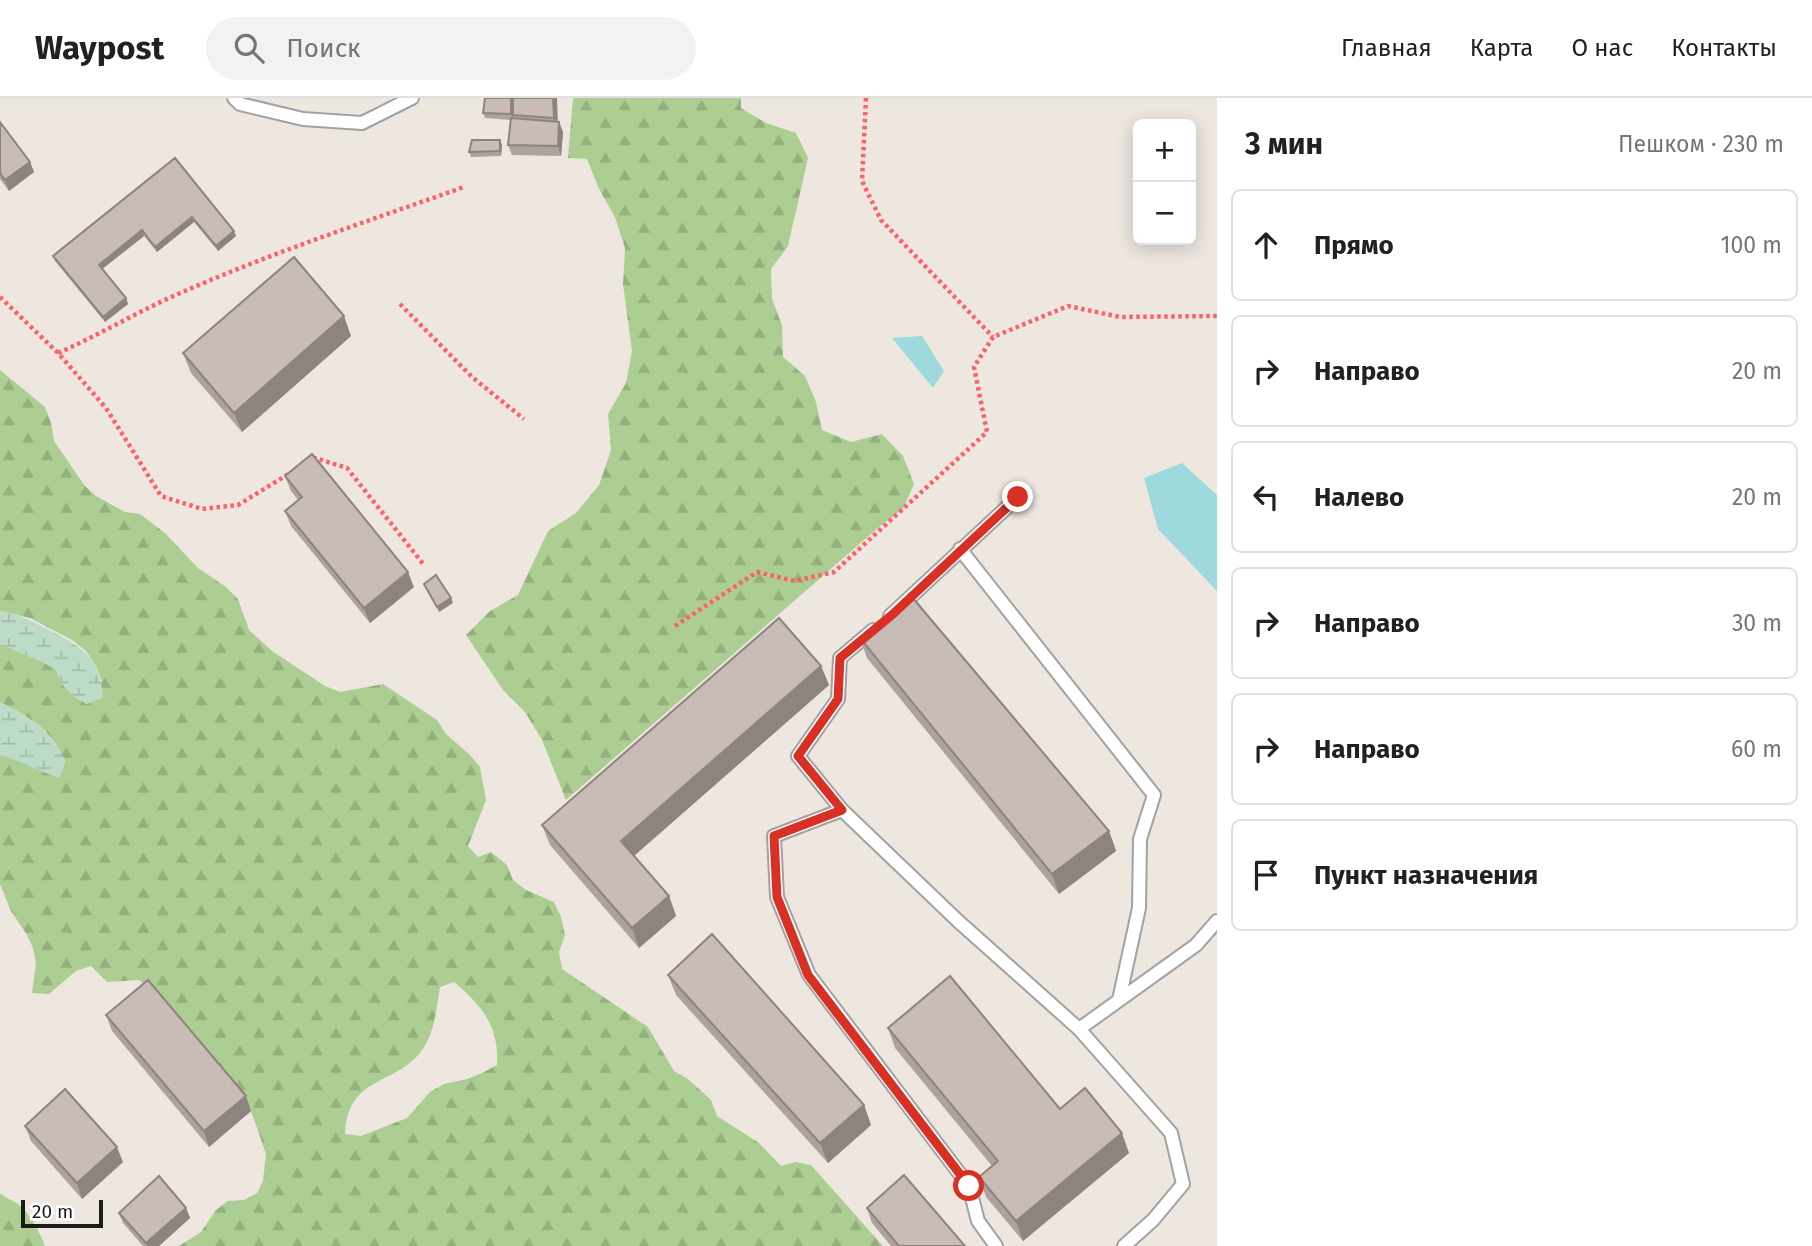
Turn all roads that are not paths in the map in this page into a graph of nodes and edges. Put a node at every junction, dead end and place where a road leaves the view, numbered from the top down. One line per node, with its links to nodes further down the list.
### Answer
1 (234, 98): 2 (lane)
2 (412, 98)
3 (1018, 497): 4 (lane)
4 (960, 549): 5 (lane); 7 (lane)
5 (842, 810): 8 (lane); 9 (lane)
6 (1217, 921): 7 (lane)
7 (1119, 1000): 8 (lane)
8 (1079, 1028): 10 (lane)
9 (996, 1246)
10 (1125, 1246)

